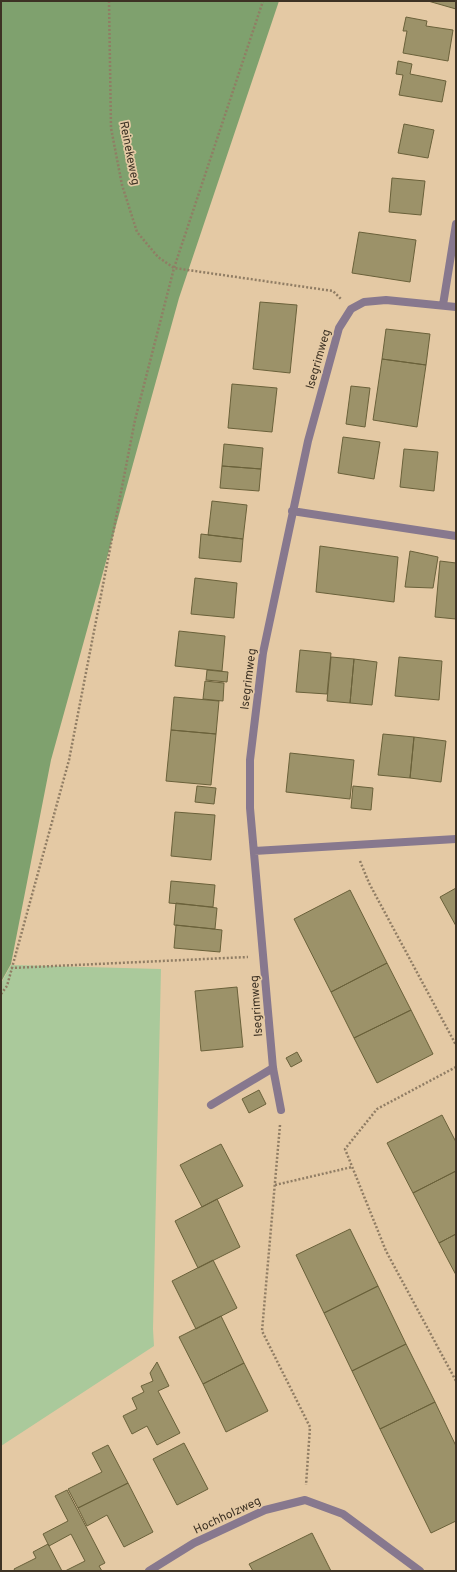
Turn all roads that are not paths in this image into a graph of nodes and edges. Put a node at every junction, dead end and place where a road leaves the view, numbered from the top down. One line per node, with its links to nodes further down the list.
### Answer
1 (456, 224): 2 (street)
2 (443, 304): 3 (street); 4 (street, Isegrimweg)
3 (456, 307)
4 (292, 511): 5 (street); 7 (street, Isegrimweg)
5 (456, 536)
6 (456, 839): 7 (street)
7 (254, 851): 8 (street, Isegrimweg)
8 (273, 1068): 9 (street); 10 (street, Isegrimweg)
9 (211, 1105)
10 (281, 1110)
11 (149, 1571): 12 (street, Hochholzweg)
12 (420, 1571)

